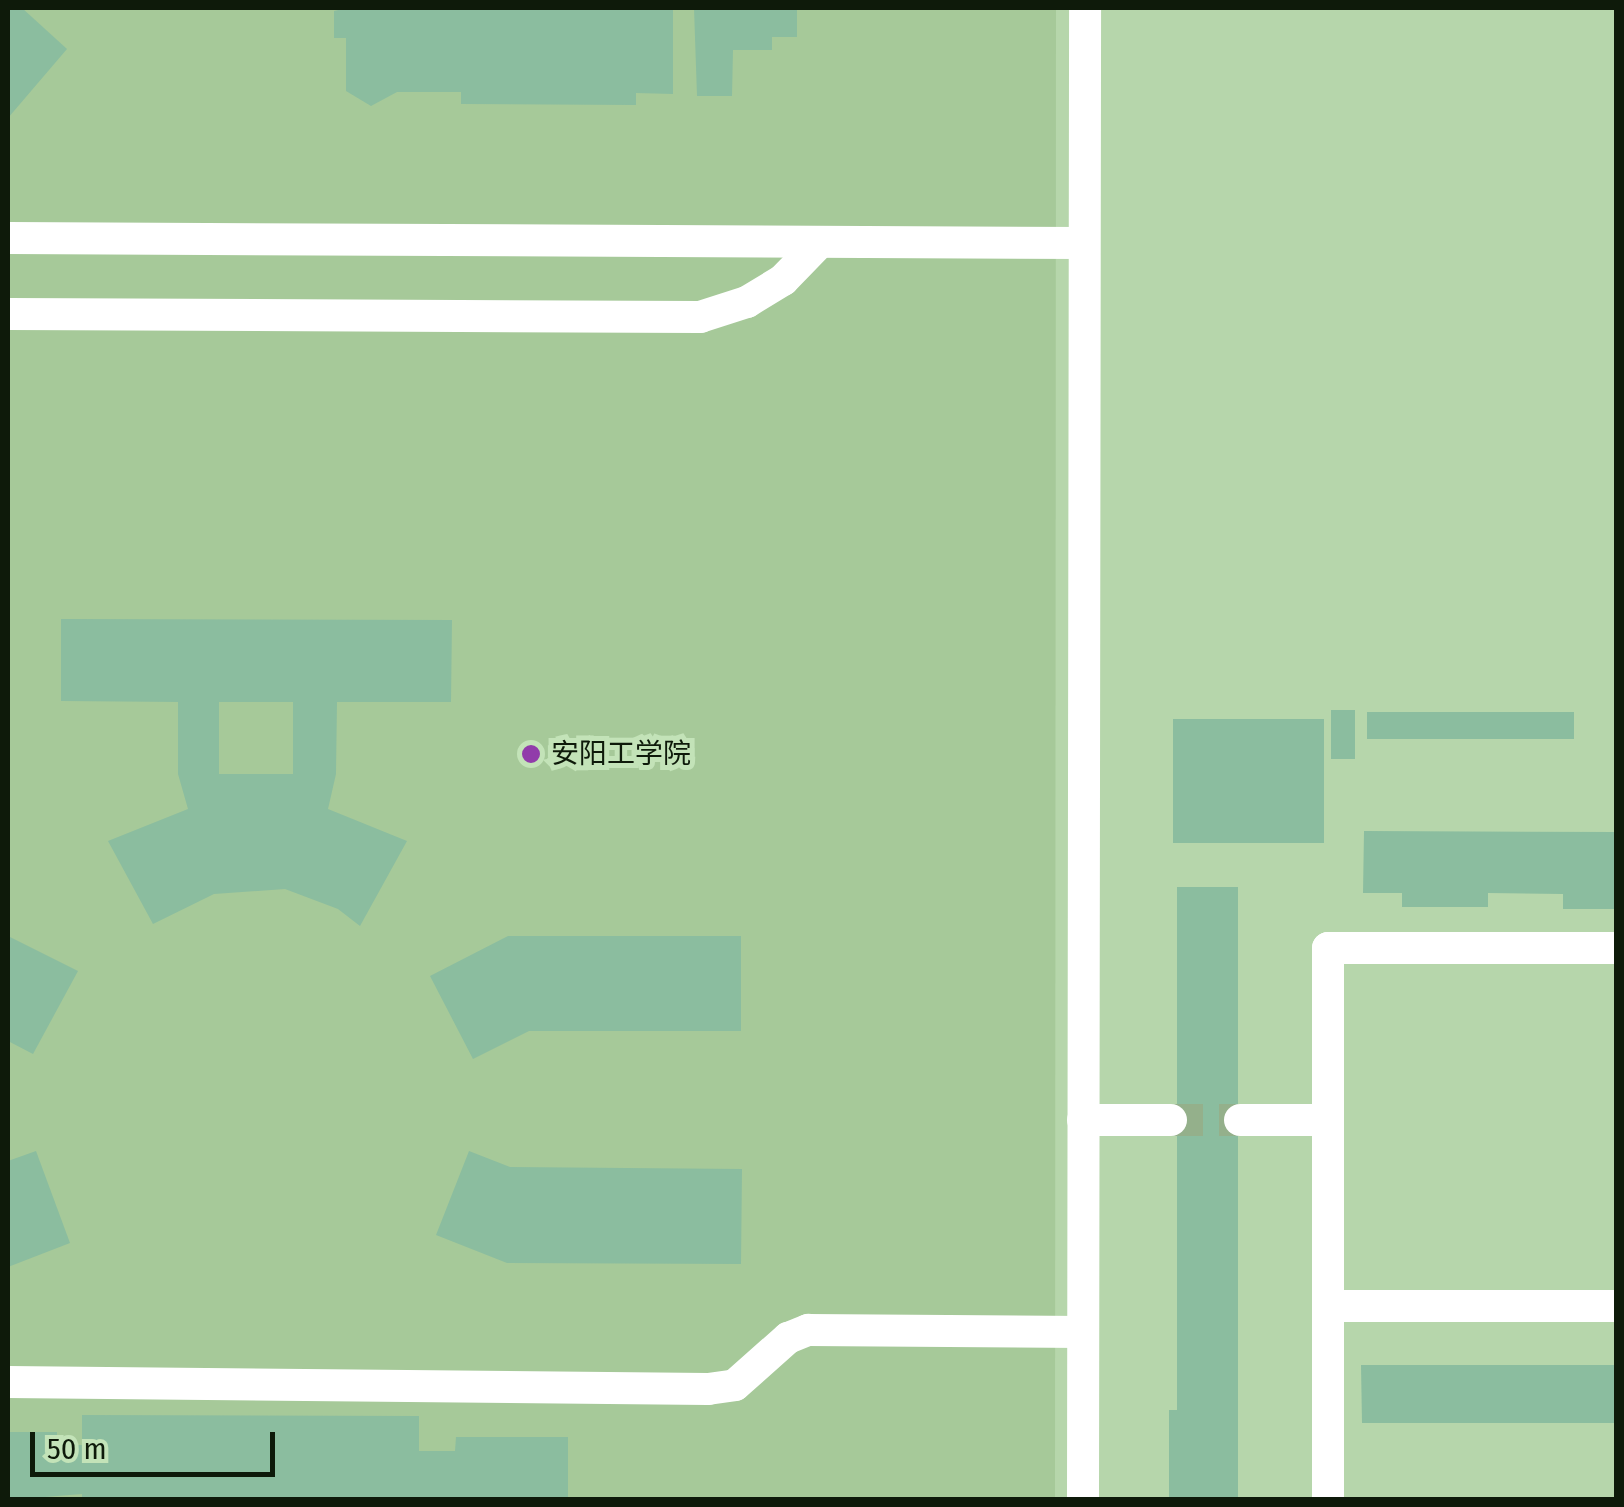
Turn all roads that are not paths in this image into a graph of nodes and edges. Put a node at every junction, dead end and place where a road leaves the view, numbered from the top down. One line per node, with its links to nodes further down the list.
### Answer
1 (1085, 8): 4 (street)
2 (8, 238): 3 (street)
3 (820, 242): 4 (street); 5 (street)
4 (1084, 243): 7 (street)
5 (8, 314)
6 (1616, 948): 10 (street)
7 (1084, 1120): 8 (street); 13 (street)
8 (1171, 1120)
9 (1240, 1120): 10 (street)
10 (1328, 1120): 11 (street)
11 (1328, 1306): 12 (street); 16 (street)
12 (1616, 1306)
13 (1083, 1332): 14 (street); 15 (street)
14 (8, 1382)
15 (1083, 1500)
16 (1328, 1500)

